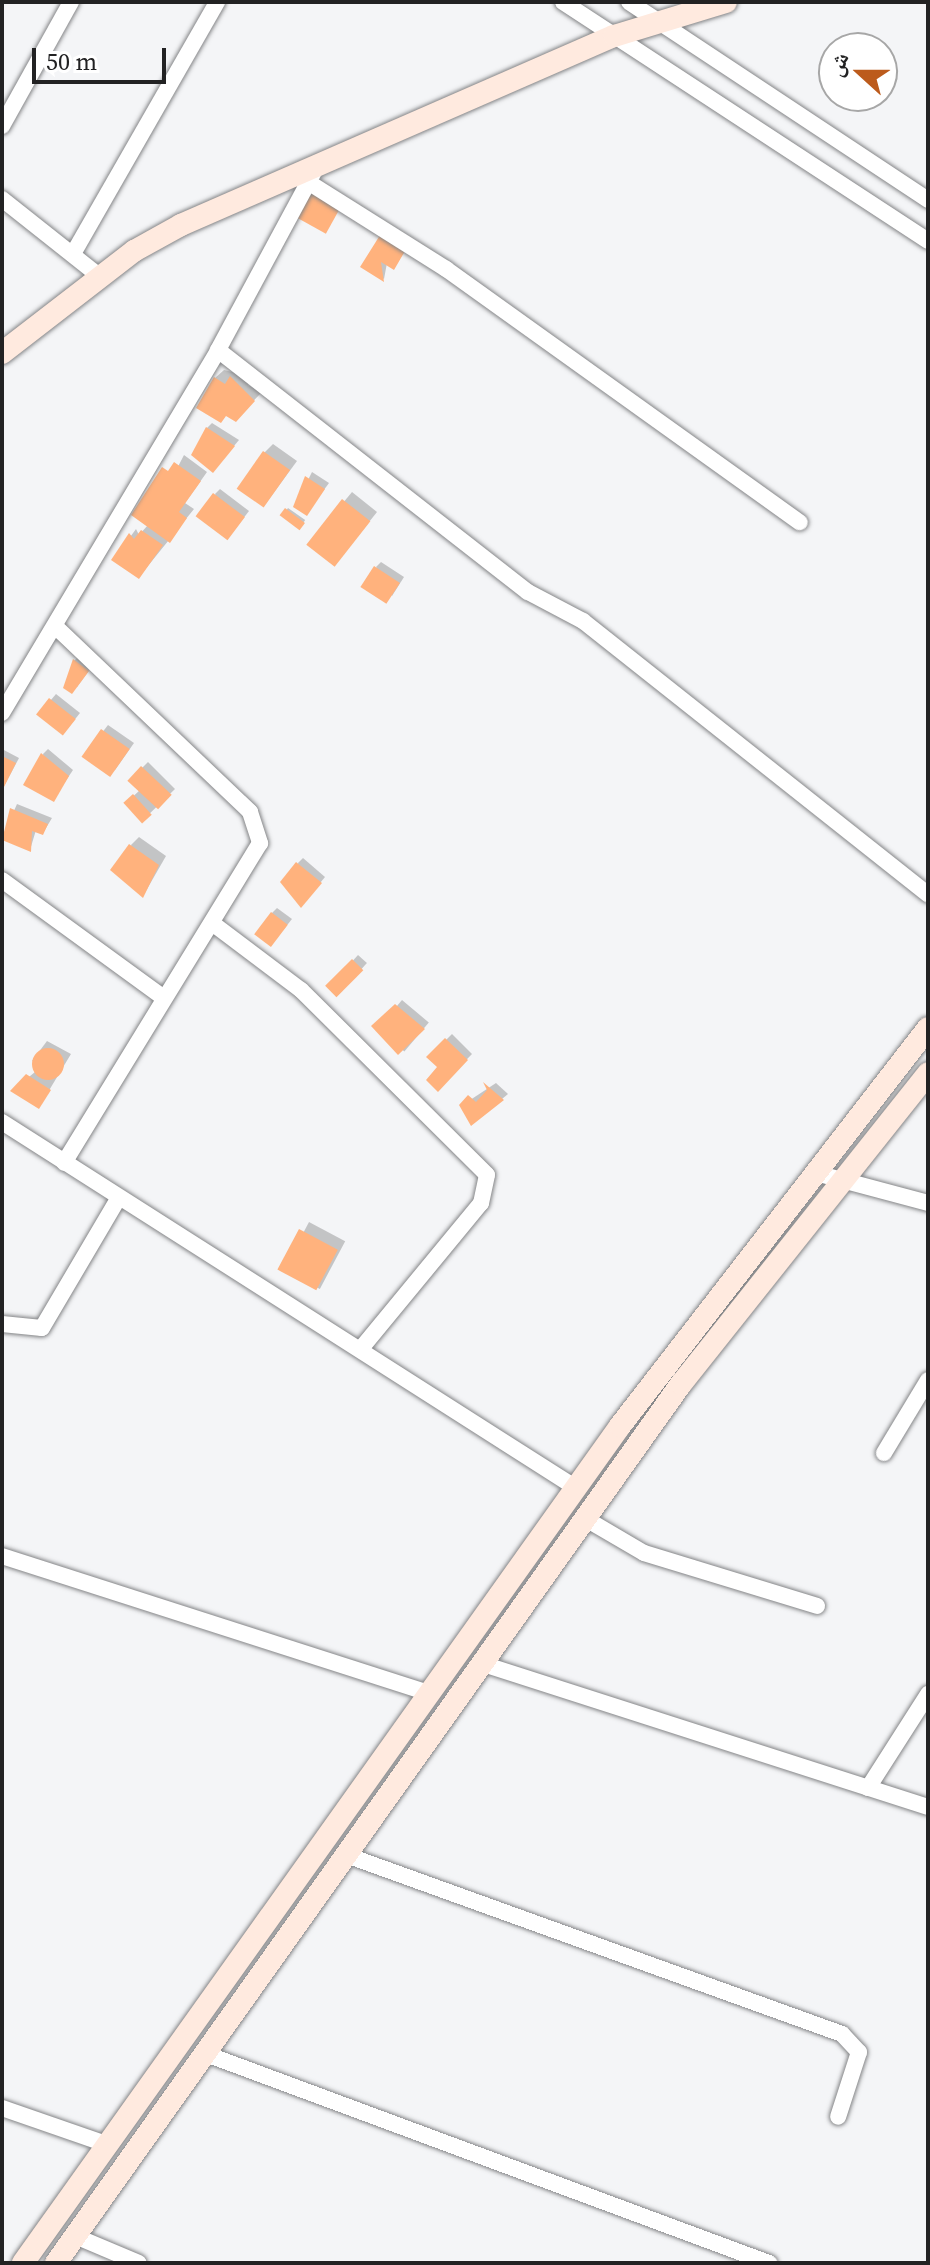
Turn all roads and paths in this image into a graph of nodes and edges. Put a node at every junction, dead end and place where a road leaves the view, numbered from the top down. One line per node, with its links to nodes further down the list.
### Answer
1 (71, 2): 8 (street)
2 (217, 2): 13 (street)
3 (563, 2): 7 (street)
4 (629, 2): 6 (street)
5 (726, 2): 6 (main road)
6 (657, 21): 7 (main road); 11 (street)
7 (614, 36): 9 (main road); 12 (street)
8 (2, 126)
9 (312, 175): 14 (main road); 15 (street); 17 (street)
10 (2, 199): 13 (street)
11 (928, 200)
12 (928, 241)
13 (74, 252): 14 (street)
14 (99, 276): 16 (main road)
15 (218, 350): 18 (street); 21 (street)
16 (2, 353)
17 (800, 522)
18 (56, 627): 19 (street); 22 (street)
19 (2, 713)
20 (2, 880): 23 (street)
21 (928, 894)
22 (212, 923): 23 (street); 33 (street)
23 (161, 996): 27 (street)
24 (928, 1028): 28 (main road)
25 (928, 1073): 29 (main road)
26 (2, 1122): 27 (street)
27 (64, 1163): 30 (street)
28 (816, 1173): 29 (street); 36 (main road)
29 (842, 1180): 31 (street); 37 (main road)
30 (118, 1199): 32 (street); 33 (street)
31 (928, 1203)
32 (2, 1324)
33 (360, 1350): 36 (street)
34 (928, 1380): 35 (street)
35 (884, 1453)
36 (576, 1488): 41 (main road)
37 (586, 1519): 39 (street); 40 (main road)
38 (2, 1556): 41 (street)
39 (817, 1606)
40 (483, 1664): 43 (street); 45 (main road)
41 (428, 1693): 46 (main road)
42 (928, 1694): 43 (street)
43 (868, 1788): 44 (street)
44 (928, 1807)
45 (349, 1856): 47 (main road); 50 (street)
46 (207, 2009): 47 (main road); 51 (main road)
47 (227, 2024): 48 (main road)
48 (206, 2054): 52 (main road); 56 (street)
49 (2, 2108): 51 (street)
50 (838, 2117)
51 (109, 2145): 53 (main road)
52 (75, 2236): 54 (main road); 55 (street)
53 (23, 2263)
54 (56, 2263)
55 (139, 2263)
56 (769, 2263)

